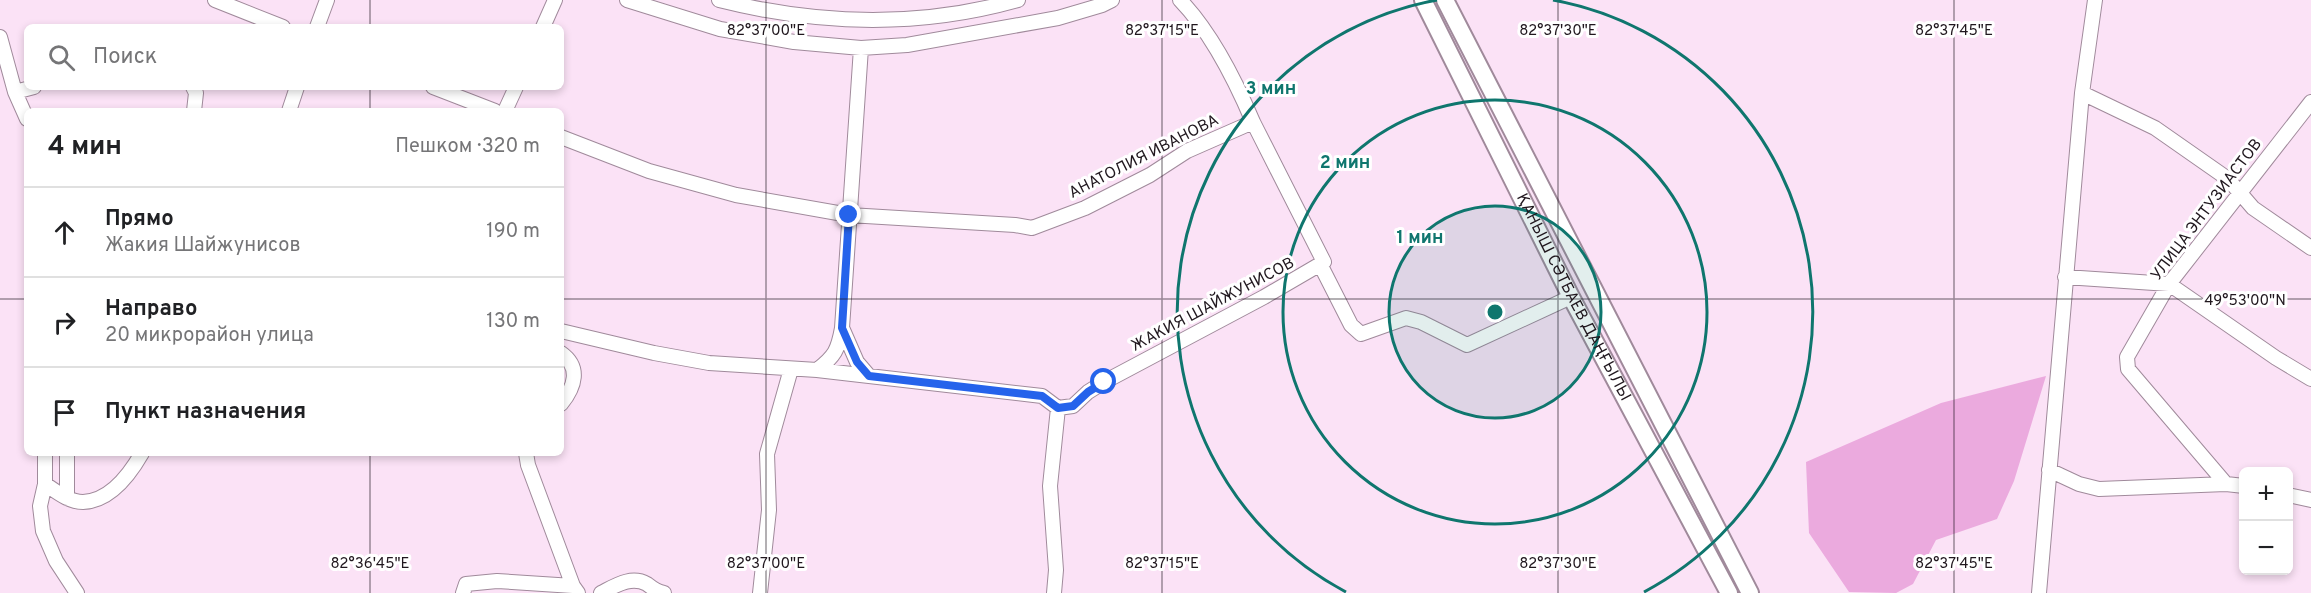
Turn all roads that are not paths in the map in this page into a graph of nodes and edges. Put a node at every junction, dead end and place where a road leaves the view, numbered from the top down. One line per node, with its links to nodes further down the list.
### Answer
1 (215, 0): 12 (street)
2 (327, 0): 13 (street)
3 (555, 0): 14 (street)
4 (627, 0): 16 (street)
5 (719, 0): 6 (street)
6 (1018, 0)
7 (1112, 0): 16 (street)
8 (1180, 0): 30 (street)
9 (1422, 0): 38 (main road, ҚАНЫШ СӘТБАЕВ ДАҢҒЫЛЫ)
10 (1445, 0): 67 (main road, ҚАНЫШ СӘТБАЕВ ДАҢҒЫЛЫ)
11 (2095, 0): 23 (street)
12 (275, 24)
13 (318, 24)
14 (544, 24)
15 (0, 37): 22 (street)
16 (861, 48): 33 (street)
17 (24, 90): 22 (street)
18 (194, 90): 25 (street)
19 (296, 90): 26 (street)
20 (441, 90): 27 (street)
21 (515, 90): 28 (street)
22 (15, 92): 29 (street)
23 (2082, 93): 32 (street); 36 (street)
24 (2311, 102): 32 (street, УЛИЦА ЭНТУЗИАСТОВ)
25 (194, 108)
26 (290, 108)
27 (487, 108)
28 (506, 108)
29 (24, 112)
30 (1253, 122): 33 (street, АНАТОЛИЯ ИВАНОВА); 35 (street)
31 (564, 138): 33 (street, АНАТОЛИЯ ИВАНОВА)
32 (2239, 194): 34 (street); 37 (street, УЛИЦА ЭНТУЗИАСТОВ)
33 (849, 215): 39 (street)
34 (2311, 248)
35 (1322, 264): 38 (street); 47 (street, ЖАКИЯ ШАЙЖУНИСОВ)
36 (2065, 277): 37 (street); 52 (street)
37 (2169, 284): 45 (street); 54 (street, УЛИЦА ЭНТУЗИАСТОВ)
38 (1571, 297): 66 (main road, ҚАНЫШ СӘТБАЕВ ДАҢҒЫЛЫ)
39 (842, 328): 43 (street); 44 (street)
40 (564, 332): 42 (street)
41 (564, 356): 46 (street)
42 (791, 369): 43 (street); 64 (street)
43 (817, 370): 44 (street)
44 (869, 376): 47 (street)
45 (2311, 379)
46 (564, 399)
47 (1058, 408): 65 (street)
48 (45, 456): 53 (street)
49 (67, 456): 57 (street)
50 (140, 456): 57 (street)
51 (526, 456): 59 (street)
52 (2049, 470): 54 (street); 68 (street)
53 (45, 484): 57 (street); 60 (street)
54 (2226, 484): 55 (street)
55 (2239, 485)
56 (2293, 496): 58 (street)
57 (67, 498)
58 (2311, 500)
59 (575, 590): 61 (street)
60 (77, 593)
61 (463, 593)
62 (601, 593): 63 (street)
63 (664, 593)
64 (760, 593)
65 (1054, 593)
66 (1729, 593)
67 (1750, 593)
68 (2039, 593)

